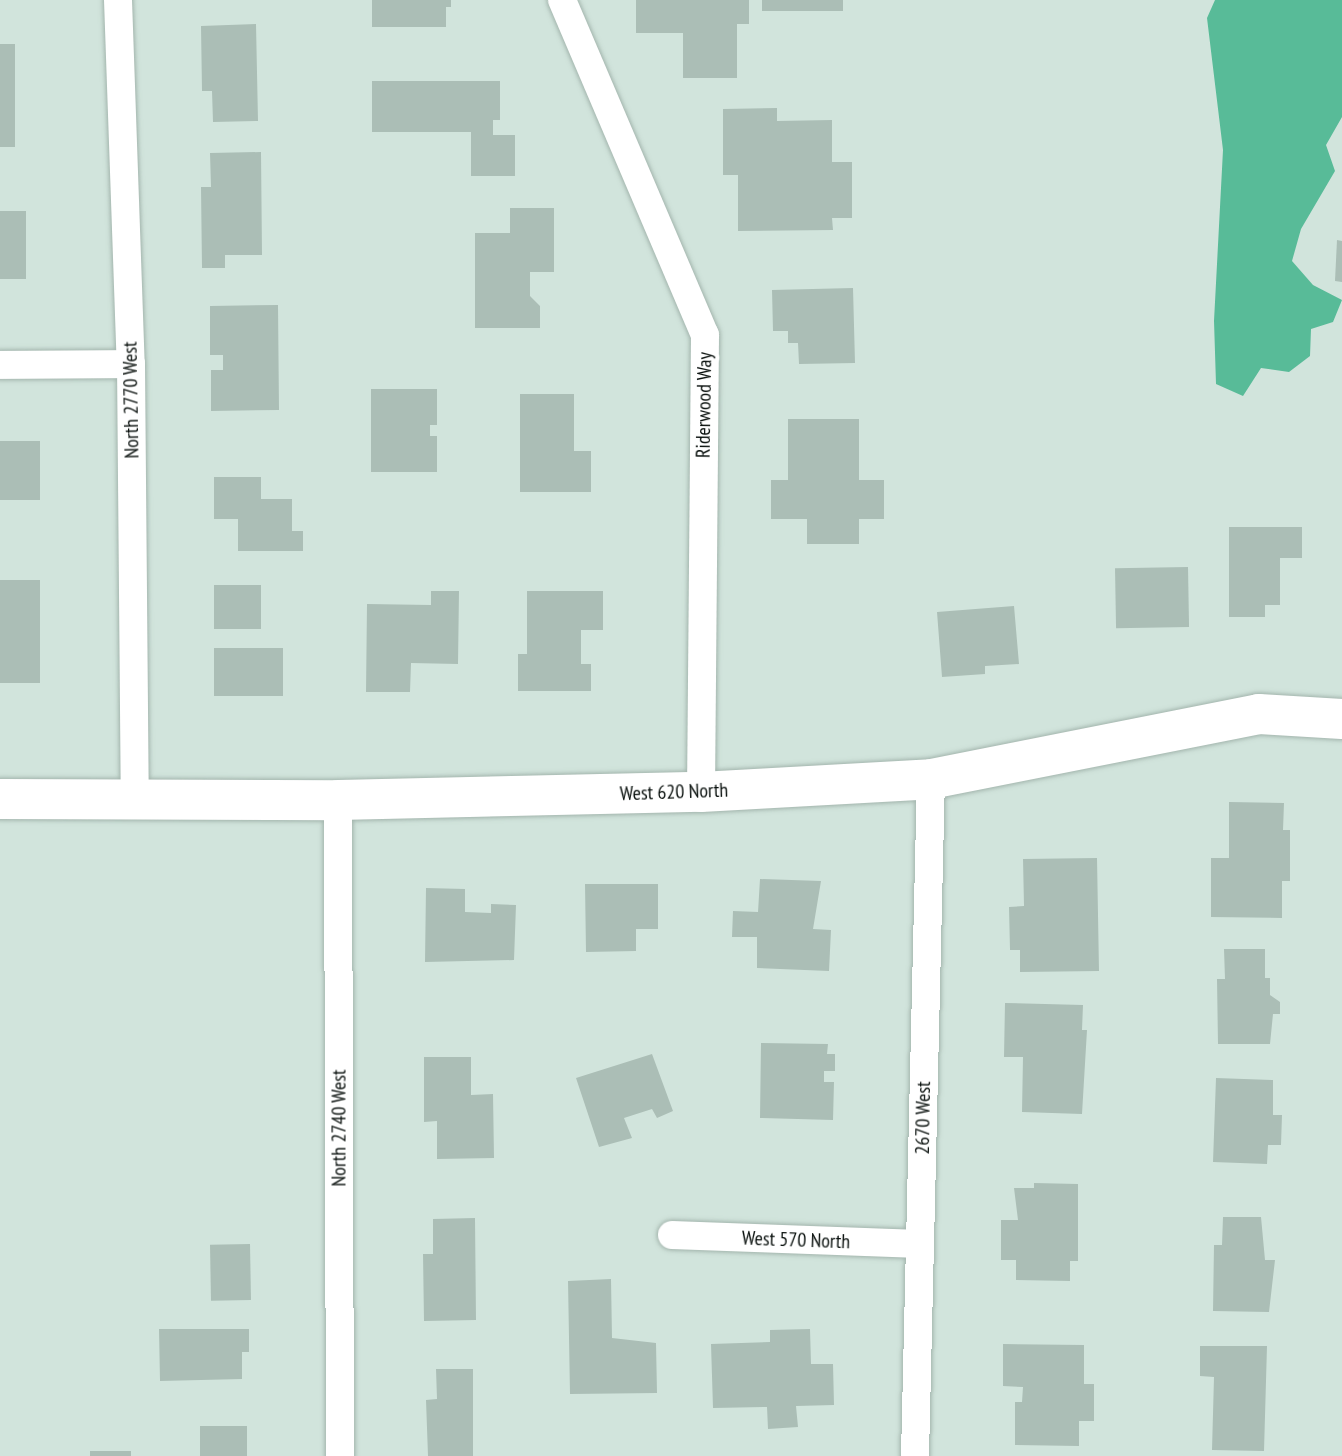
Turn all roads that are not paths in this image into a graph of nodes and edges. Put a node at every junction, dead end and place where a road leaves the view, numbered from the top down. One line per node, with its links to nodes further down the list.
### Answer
1 (118, 0): 3 (street, North 2770 West)
2 (562, 0): 7 (street, Riderwood Way)
3 (131, 364): 4 (street); 9 (street, North 2770 West)
4 (0, 365)
5 (1342, 719): 6 (street, West 620 North)
6 (931, 779): 7 (street, West 620 North); 12 (street, 2670 West)
7 (701, 792): 10 (street, West 620 North)
8 (0, 799): 9 (street, West 620 North)
9 (135, 799): 10 (street, West 620 North)
10 (338, 800): 13 (street, North 2740 West)
11 (672, 1235): 12 (street, West 570 North)
12 (920, 1244): 14 (street, 2670 West)
13 (340, 1456)
14 (915, 1456)

